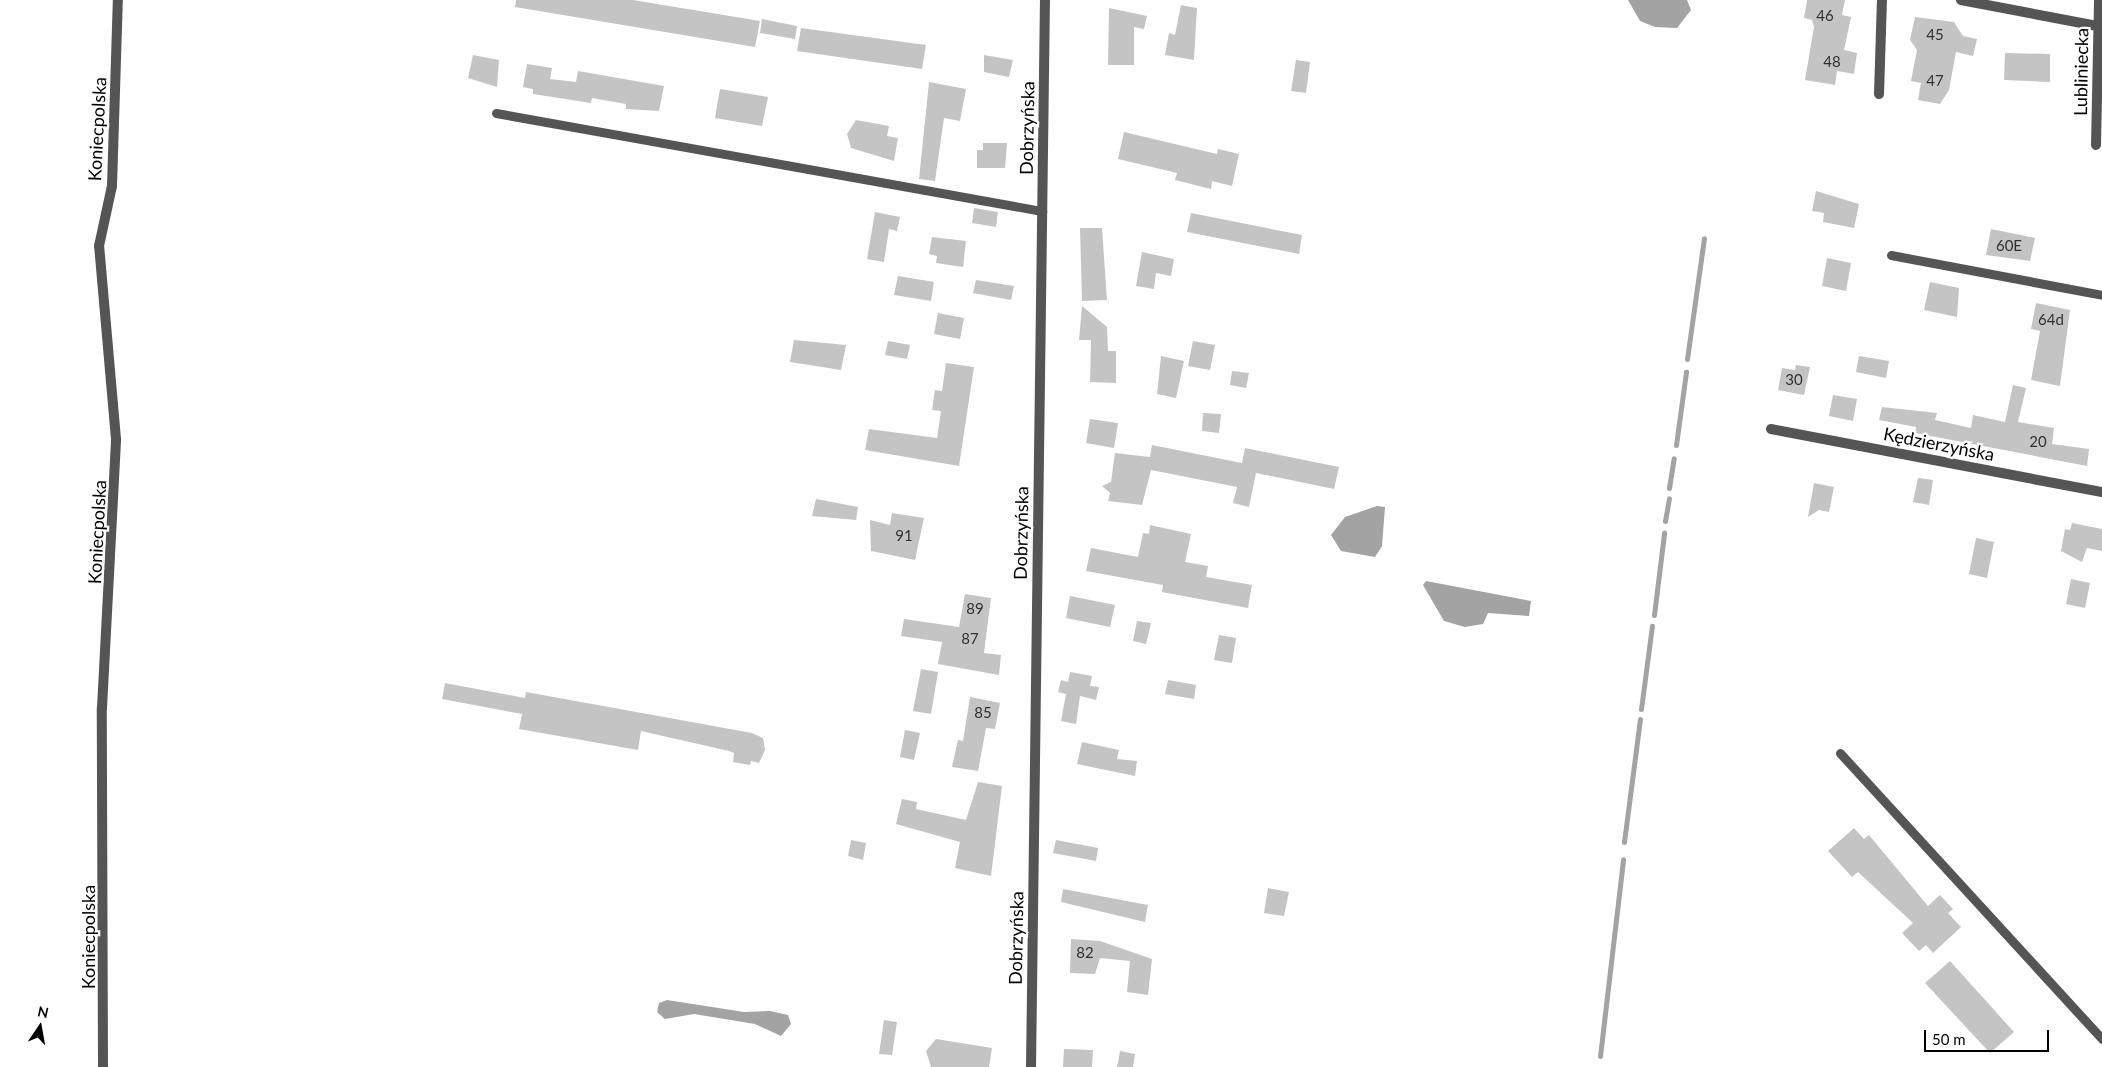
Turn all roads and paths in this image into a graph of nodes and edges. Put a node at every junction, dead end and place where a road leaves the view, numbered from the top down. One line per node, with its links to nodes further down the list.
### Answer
1 (118, 0): 17 (street, Koniecpolska)
2 (1044, 0): 10 (street, Dobrzyńska)
3 (1882, 0): 7 (street)
4 (1962, 0): 6 (street)
5 (2099, 0): 6 (street, Lubliniecka)
6 (2100, 27): 9 (street, Lubliniecka)
7 (1879, 94)
8 (496, 113): 10 (lane)
9 (2096, 145)
10 (1042, 211): 18 (street, Dobrzyńska)
11 (1891, 255): 12 (lane)
12 (2102, 295)
13 (1771, 428): 14 (street, Kędzierzyńska)
14 (2102, 492)
15 (1840, 753): 16 (lane)
16 (2102, 1040)
17 (104, 1067)
18 (1031, 1067)

